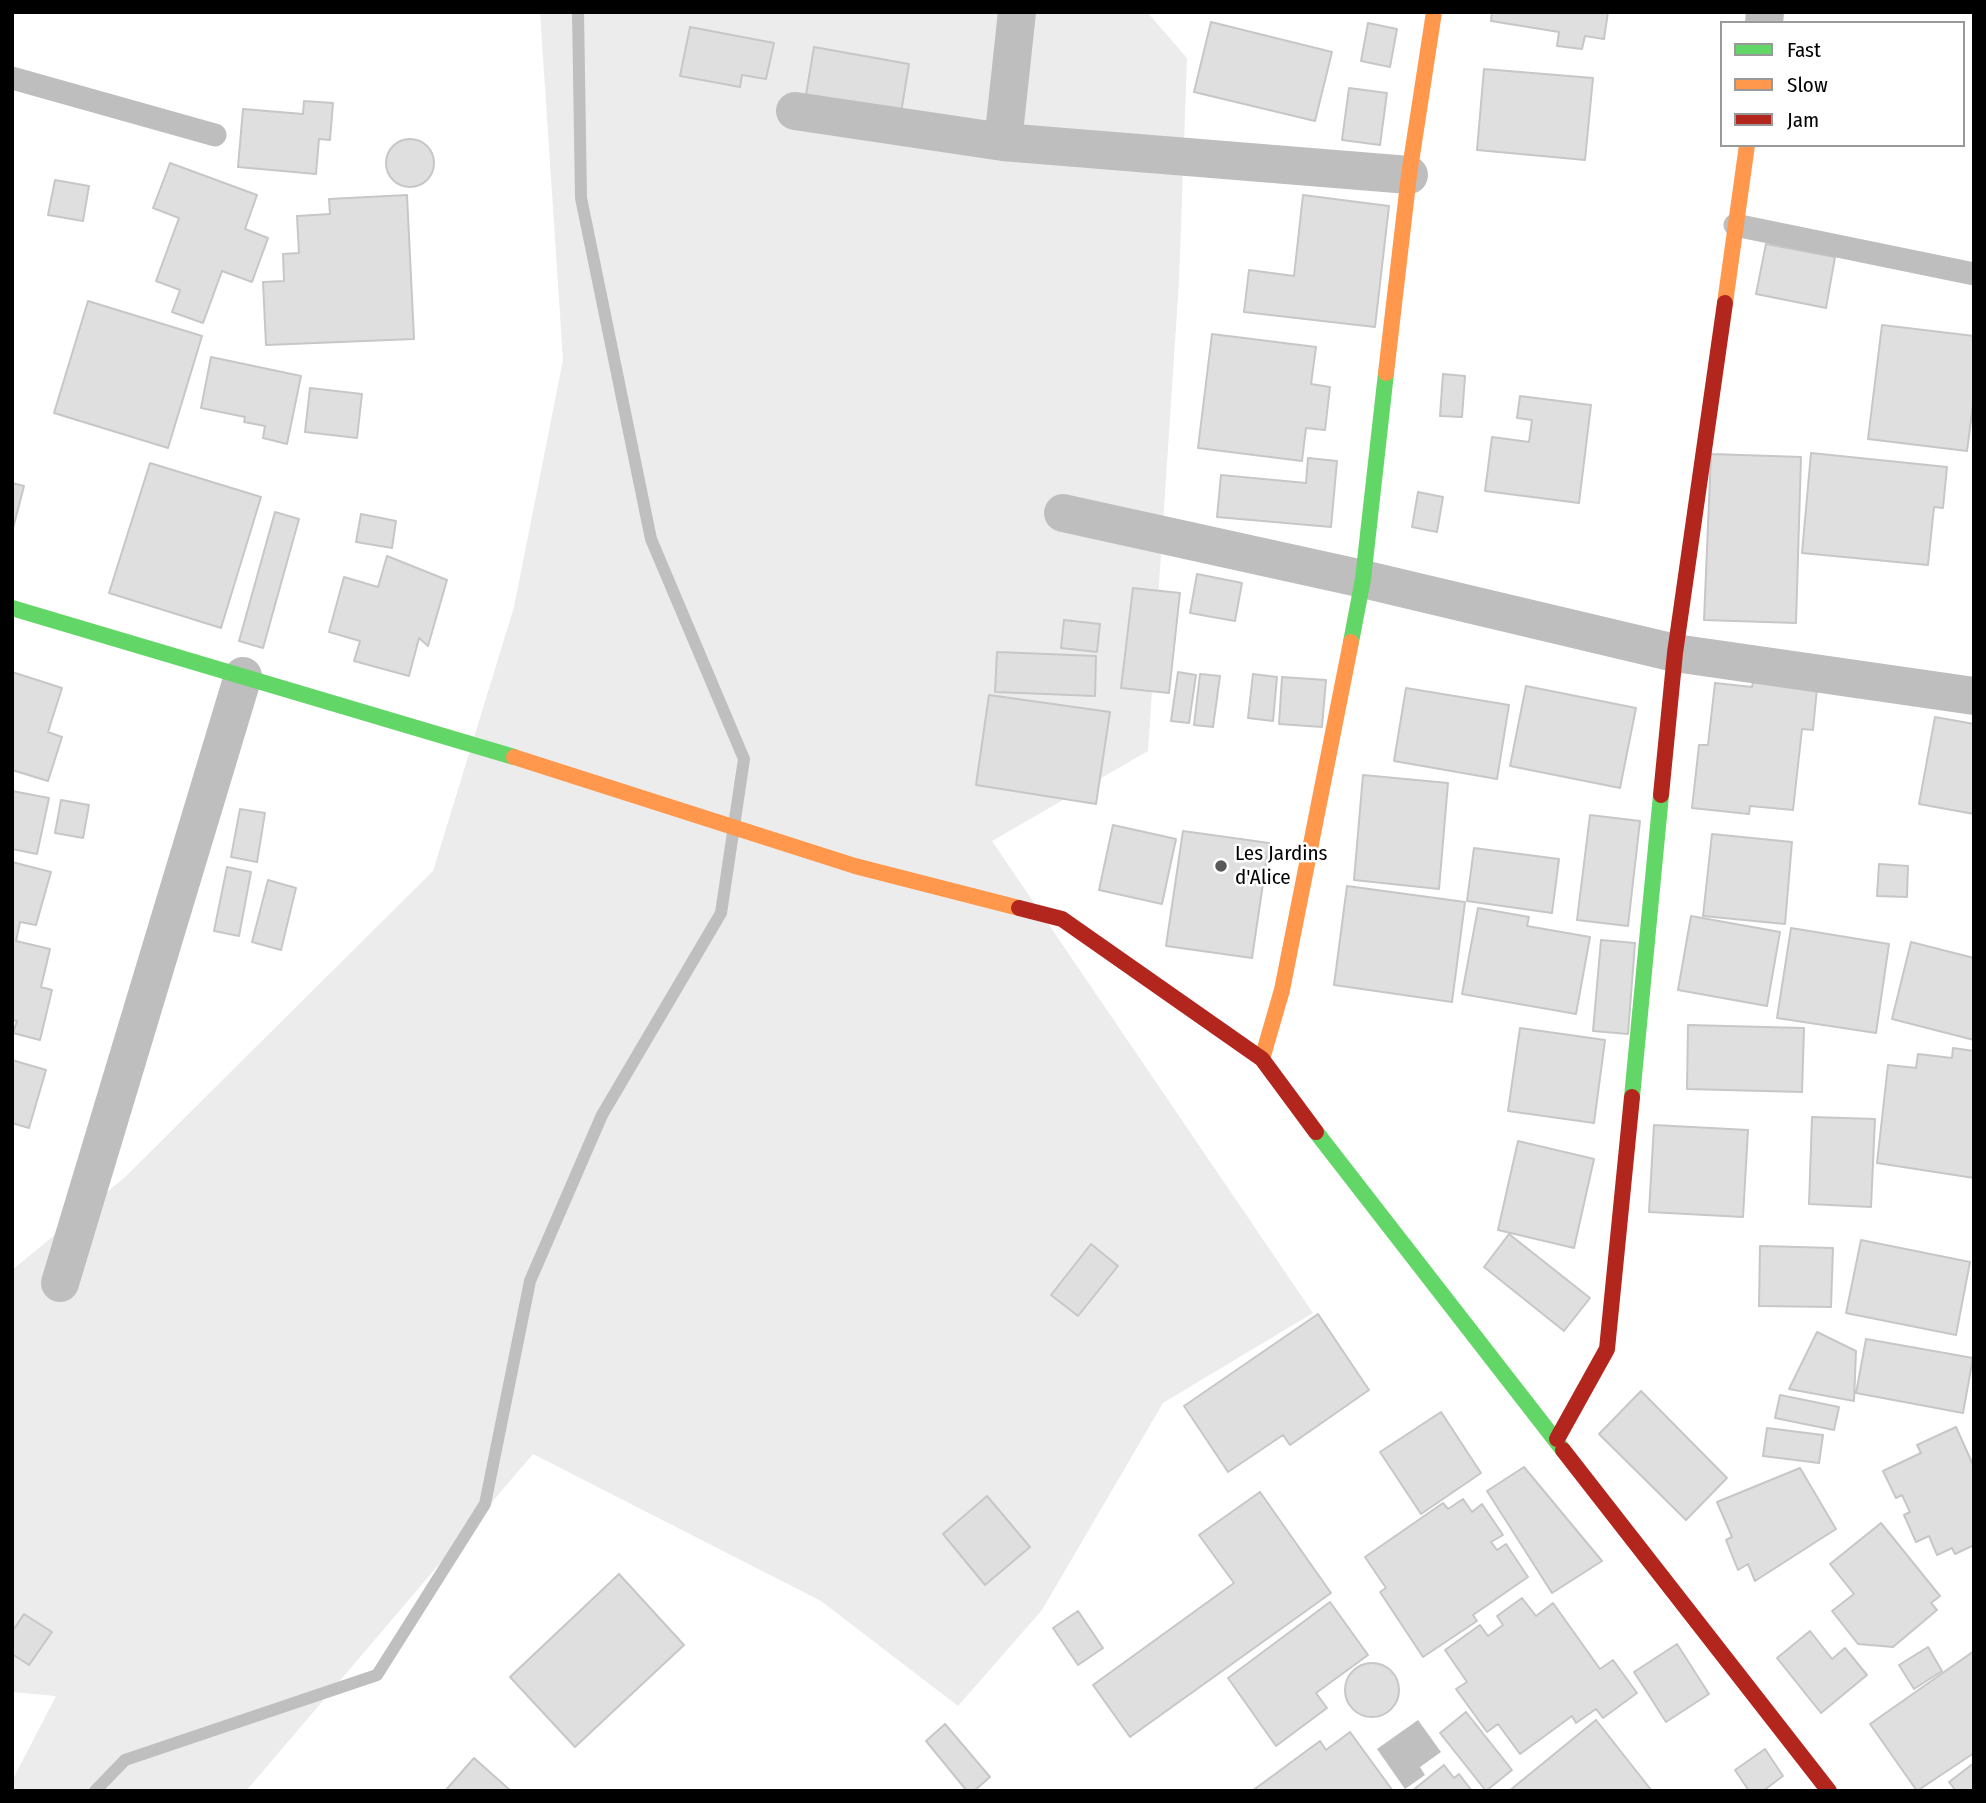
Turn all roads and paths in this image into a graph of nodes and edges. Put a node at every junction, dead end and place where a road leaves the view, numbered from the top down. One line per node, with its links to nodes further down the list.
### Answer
1 (1017, 12): 6 (street)
2 (1434, 12): 8 (street)
3 (12, 78): 5 (lane)
4 (794, 110): 6 (street)
5 (215, 135)
6 (1003, 142): 8 (street)
7 (1746, 147): 9 (street)
8 (1409, 175): 12 (street)
9 (1735, 225): 10 (lane); 14 (street)
10 (1974, 274)
11 (1063, 513): 12 (street)
12 (1363, 579): 14 (street); 17 (street)
13 (12, 608): 15 (street)
14 (1675, 653): 16 (street); 19 (street)
15 (243, 677): 17 (street); 18 (street)
16 (1974, 696)
17 (1262, 1059): 19 (street)
18 (60, 1283)
19 (1557, 1439): 20 (street)
20 (1829, 1791)

